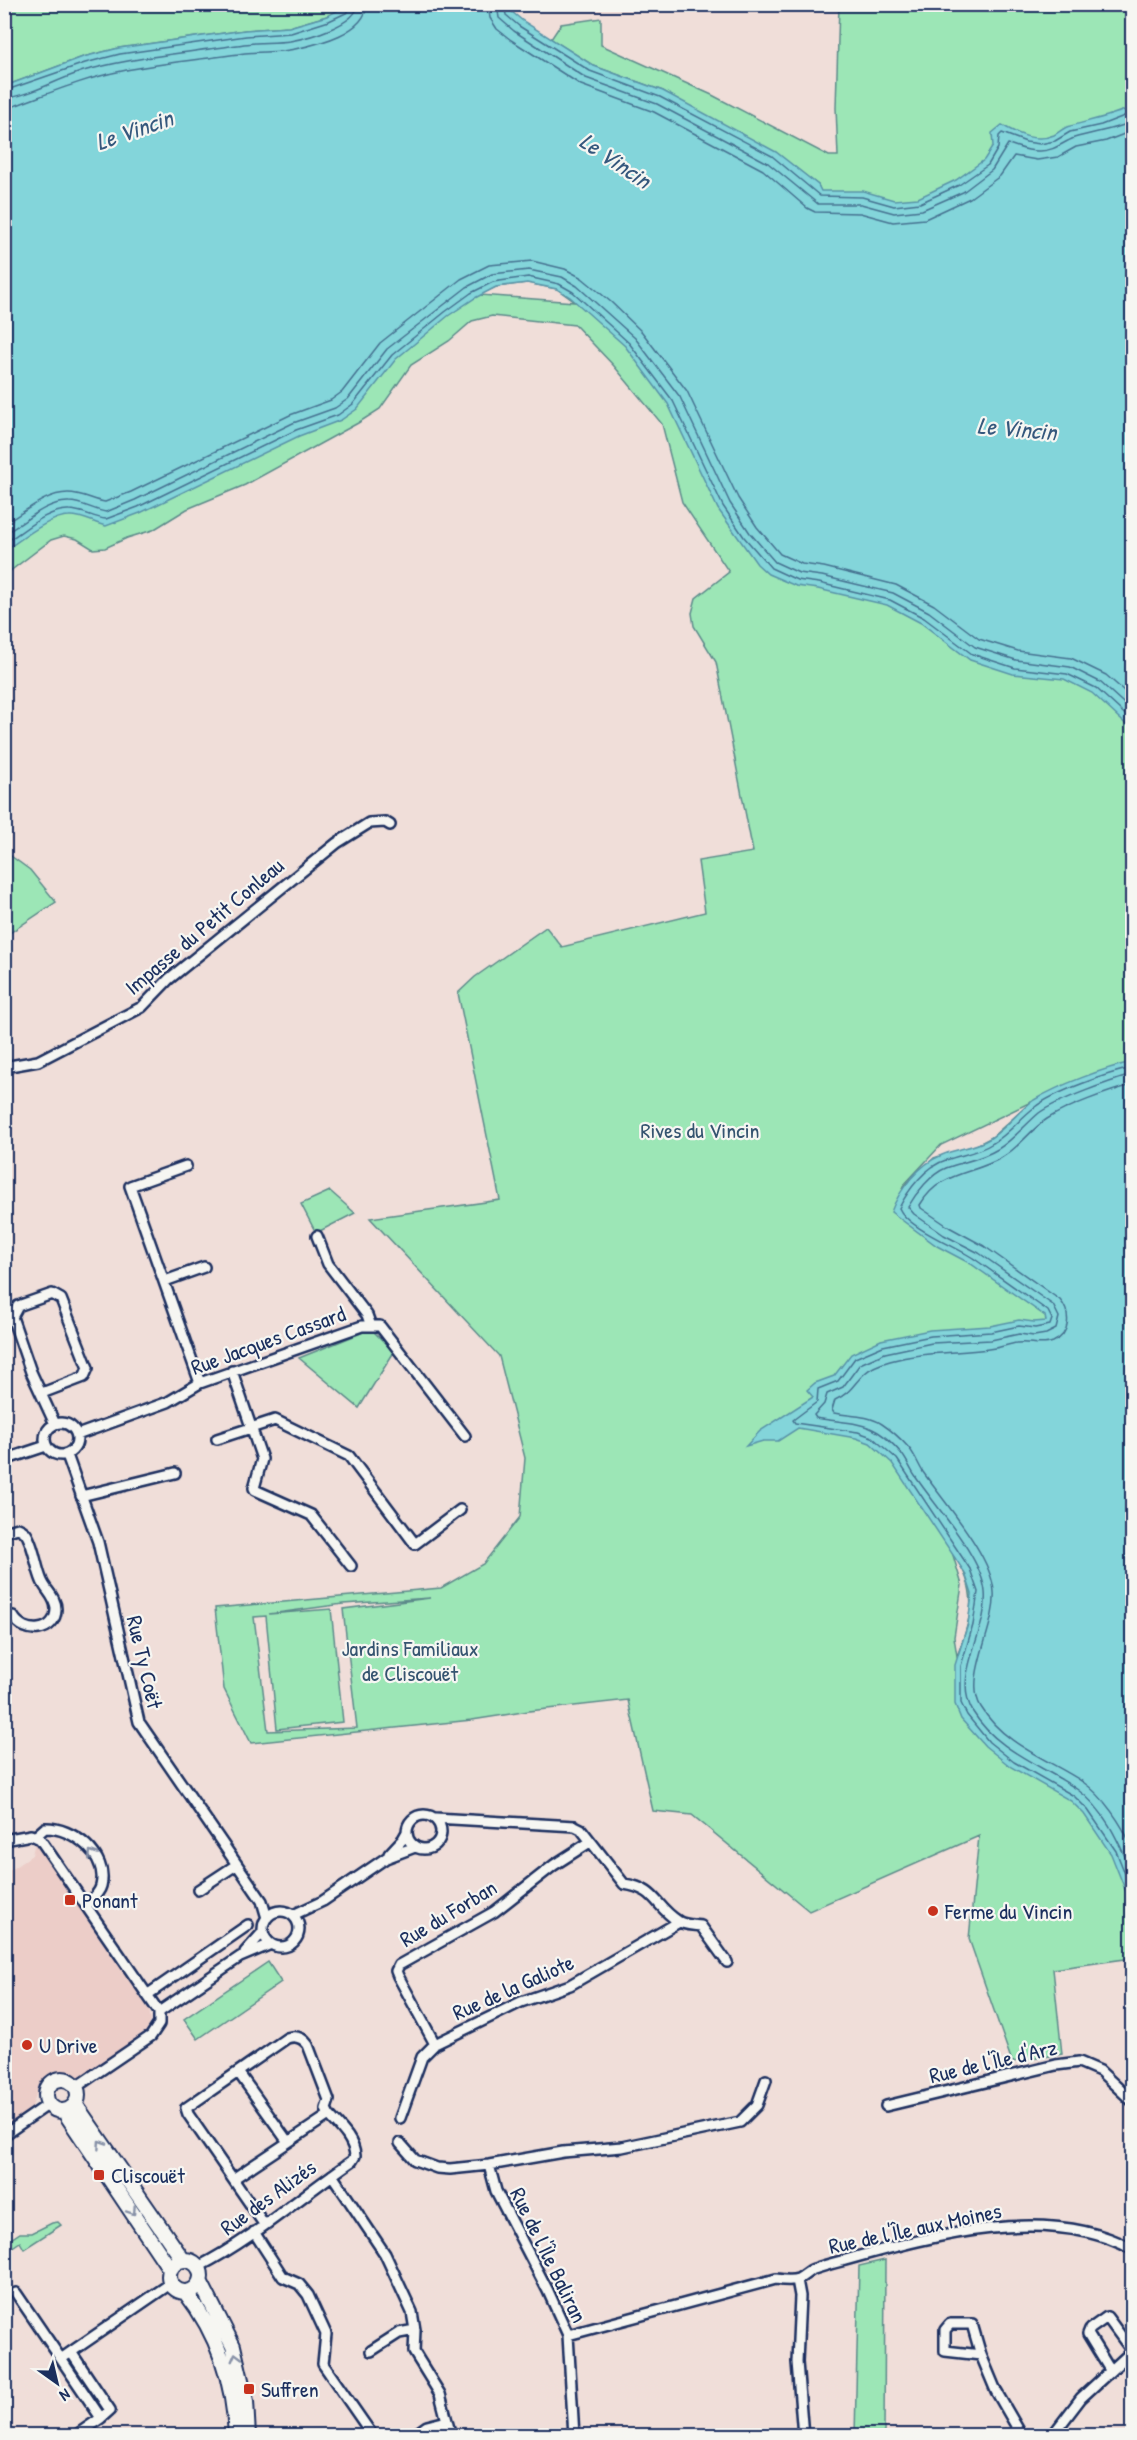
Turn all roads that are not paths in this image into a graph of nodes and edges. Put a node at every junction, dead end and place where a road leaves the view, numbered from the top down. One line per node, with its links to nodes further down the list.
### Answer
1 (390, 825): 2 (street, Impasse du Petit Conleau)
2 (4, 1067)
3 (186, 1166): 6 (street)
4 (317, 1236): 7 (street)
5 (204, 1267): 6 (street)
6 (165, 1281): 9 (street)
7 (371, 1326): 8 (street, Rue Jacques Cassard); 14 (street, Rue Jacques Cassard)
8 (232, 1371): 9 (street, Rue Jacques Cassard); 12 (street)
9 (200, 1383): 13 (street, Rue Jacques Cassard)
10 (42, 1393): 10 (street); 11 (street)
11 (55, 1424): 13 (street); 16 (street)
12 (251, 1426): 15 (street); 21 (street); 23 (street)
13 (77, 1435): 17 (street)
14 (465, 1436)
15 (217, 1438)
16 (46, 1446): 17 (street); 18 (street)
17 (67, 1455): 20 (street, Rue Ty Coët)
18 (4, 1460)
19 (175, 1473): 20 (street)
20 (81, 1496): 34 (street, Rue Ty Coët)
21 (460, 1510)
22 (4, 1532): 24 (street)
23 (351, 1566)
24 (13, 1616)
25 (435, 1818): 26 (street); 27 (street); 28 (street)
26 (467, 1820): 28 (street); 31 (street)
27 (407, 1832): 32 (street); 33 (street)
28 (442, 1833): 32 (street)
29 (36, 1836): 30 (street); 37 (street); 37 (street, one-way to 29)
30 (4, 1840)
31 (590, 1842): 40 (street); 49 (street, Rue du Forban)
32 (415, 1847): 33 (street)
33 (386, 1858): 36 (street)
34 (236, 1865): 35 (street); 39 (street, Rue Ty Coët)
35 (198, 1890)
36 (322, 1901): 38 (street); 42 (street)
37 (86, 1905): 47 (street)
38 (293, 1915): 39 (street); 42 (street)
39 (267, 1918): 43 (street)
40 (679, 1922): 46 (street); 49 (street, Rue de la Galiote)
41 (248, 1925): 47 (street)
42 (299, 1926): 44 (street)
43 (263, 1932): 44 (street); 45 (street)
44 (271, 1944): 45 (street)
45 (240, 1957): 48 (street)
46 (727, 1962)
47 (147, 1995): 48 (street)
48 (159, 2012): 52 (street)
49 (435, 2044): 58 (street, Rue de la Galiote)
50 (238, 2072): 57 (street); 60 (street); 64 (street)
51 (766, 2080): 62 (street)
52 (76, 2087): 54 (street); 56 (street)
53 (1132, 2101): 55 (street, Rue de l'Île d'Arz)
54 (49, 2104): 56 (street); 59 (street)
55 (886, 2106)
56 (69, 2107): 68 (street, one-way to 56); 69 (street, one-way to 69)
57 (329, 2115): 60 (street); 63 (street, Rue des Alizés)
58 (400, 2118)
59 (4, 2134)
60 (288, 2142): 64 (street)
61 (400, 2143): 62 (street)
62 (489, 2165): 76 (street, Rue de l'Île Baliran)
63 (332, 2175): 65 (street, Rue des Alizés); 75 (street)
64 (233, 2179): 65 (street)
65 (264, 2224): 66 (street, Rue des Alizés)
66 (254, 2232): 70 (street, Rue des Alizés); 86 (street)
67 (1132, 2249): 71 (street, Rue de l'Île aux Moines)
68 (183, 2260): 69 (street); 70 (street)
69 (170, 2269): 72 (street)
70 (199, 2274): 74 (street); 84 (street, one-way to 70)
71 (797, 2280): 76 (street, Rue de l'Île aux Moines); 90 (street)
72 (170, 2284): 74 (street); 78 (street)
73 (16, 2293): 80 (street)
74 (186, 2293): 84 (street)
75 (415, 2330): 77 (street); 83 (street)
76 (568, 2335): 89 (street, Rue de l'Île Baliran)
77 (371, 2351)
78 (71, 2352): 80 (street); 82 (street)
79 (981, 2355): 79 (street); 91 (street)
80 (62, 2359): 82 (street)
81 (1110, 2370): 81 (street); 92 (street)
82 (102, 2418): 85 (street)
83 (447, 2421): 87 (street); 88 (street)
84 (241, 2433)
85 (75, 2436)
86 (373, 2436)
87 (413, 2436)
88 (451, 2436)
89 (574, 2436)
90 (803, 2436)
91 (1022, 2436)
92 (1052, 2436)

